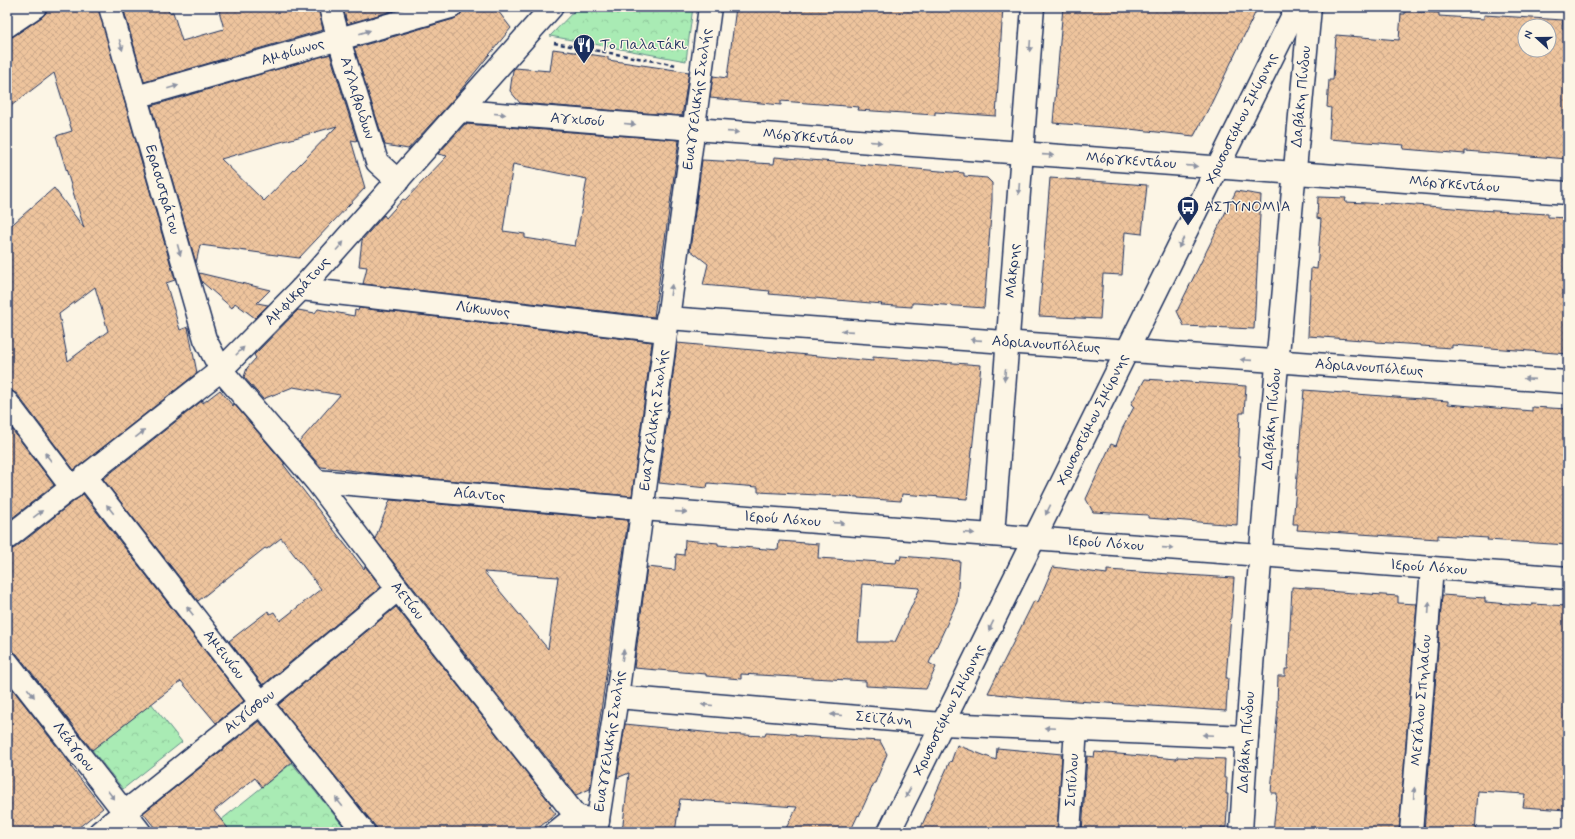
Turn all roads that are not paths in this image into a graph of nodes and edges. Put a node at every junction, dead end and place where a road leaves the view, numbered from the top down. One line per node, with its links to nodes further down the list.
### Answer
1 (35, 7): 10 (street)
2 (110, 7): 12 (street, Ερασιστράτου, one-way to 12)
3 (330, 7): 11 (street, Αγλαβριδων)
4 (451, 7): 11 (street, Αμφίωνος, one-way to 4)
5 (552, 7): 13 (street, Αμφικράτους)
6 (710, 7): 14 (street, Ευαγγελικής Σχολής)
7 (1033, 7): 15 (street, Μάκρης, one-way to 15)
8 (1297, 7): 16 (street, Χρυσοστόμου Σμύρνης)
9 (1310, 7): 17 (street, Δαβάκη Πίνδου)
10 (7, 26)
11 (339, 40): 12 (street, Αμφίωνος, one-way to 11); 18 (street, Αγλαβριδων)
12 (136, 97): 25 (street, Ερασιστράτου, one-way to 25)
13 (461, 111): 14 (street, Αγχισού, one-way to 14); 18 (street, Αμφικράτους)
14 (694, 129): 15 (street, Μόργκεντάου, one-way to 15); 21 (street, Ευαγγελικής Σχολής, one-way to 14)
15 (1022, 153): 16 (street, Μόργκεντάου, one-way to 16); 22 (street, Μάκρης, one-way to 22)
16 (1218, 168): 17 (street, Μόργκεντάου); 23 (street, Χρυσοστόμου Σμύρνης, one-way to 23)
17 (1296, 173): 19 (street, Μόργκεντάου); 24 (street, Δαβάκη Πίνδου)
18 (398, 181): 20 (street, Αμφικράτους, one-way to 18)
19 (1568, 193)
20 (301, 289): 21 (street, Λύκωνος); 25 (street, Αμφικράτους, one-way to 20)
21 (666, 325): 22 (street, Αδριανουπόλεως, one-way to 21); 30 (street, Ευαγγελικής Σχολής)
22 (1008, 342): 23 (street, Αδριανουπόλεως); 31 (street, Μάκρης, one-way to 31)
23 (1126, 351): 24 (street, Αδριανουπόλεως, one-way to 23); 33 (street, Χρυσοστόμου Σμύρνης, one-way to 33)
24 (1278, 362): 26 (street, Αδριανουπόλεως, one-way to 24); 34 (street, Δαβάκη Πίνδου)
25 (221, 370): 28 (street, Αετίου); 29 (street, Αμφικράτους, one-way to 25)
26 (1568, 382)
27 (7, 402): 29 (street, Αμεινίου, one-way to 27)
28 (316, 481): 30 (street, Αίαντος); 37 (street, Αετίου)
29 (79, 482): 32 (street, Αμφικράτους, one-way to 29); 40 (street, Αμεινίου, one-way to 29)
30 (642, 509): 31 (street, Ιερού Λόχου, one-way to 31); 39 (street, Ευαγγελικής Σχολής, one-way to 30)
31 (993, 535): 33 (street, Ιερού Λόχου)
32 (7, 538)
33 (1034, 538): 34 (street, Ιερού Λόχου, one-way to 34); 41 (street, Χρυσοστόμου Σμύρνης, one-way to 41)
34 (1261, 555): 35 (street, Ιερού Λόχου); 43 (street, Δαβάκη Πίνδου)
35 (1432, 568): 36 (street, Ιερού Λόχου); 54 (street, Μεγάλου Σπηλαίου, one-way to 35)
36 (1568, 578)
37 (398, 589): 40 (street, Αιγίσθου); 45 (street, Αετίου)
38 (7, 662): 44 (street, Λεάγρου, one-way to 44)
39 (617, 697): 41 (street, Σεϊζάνη, one-way to 39); 46 (street, Ευαγγελικής Σχολής)
40 (261, 704): 44 (street, Αιγίσθου); 49 (street, Αμεινίου, one-way to 40)
41 (942, 724): 42 (street, Σεϊζάνη, one-way to 41); 51 (street, Χρυσοστόμου Σμύρνης, one-way to 51)
42 (1076, 729): 43 (street, Σεϊζάνη, one-way to 42); 52 (street, Σιπύλου)
43 (1247, 737): 53 (street, Δαβάκη Πίνδου)
44 (125, 812): 47 (street, Αιγίσθου); 48 (street, Λεάγρου)
45 (576, 816): 46 (street); 50 (street)
46 (597, 827)
47 (100, 832)
48 (140, 832)
49 (364, 832)
50 (556, 832)
51 (888, 832)
52 (1069, 832)
53 (1242, 832)
54 (1411, 832)

